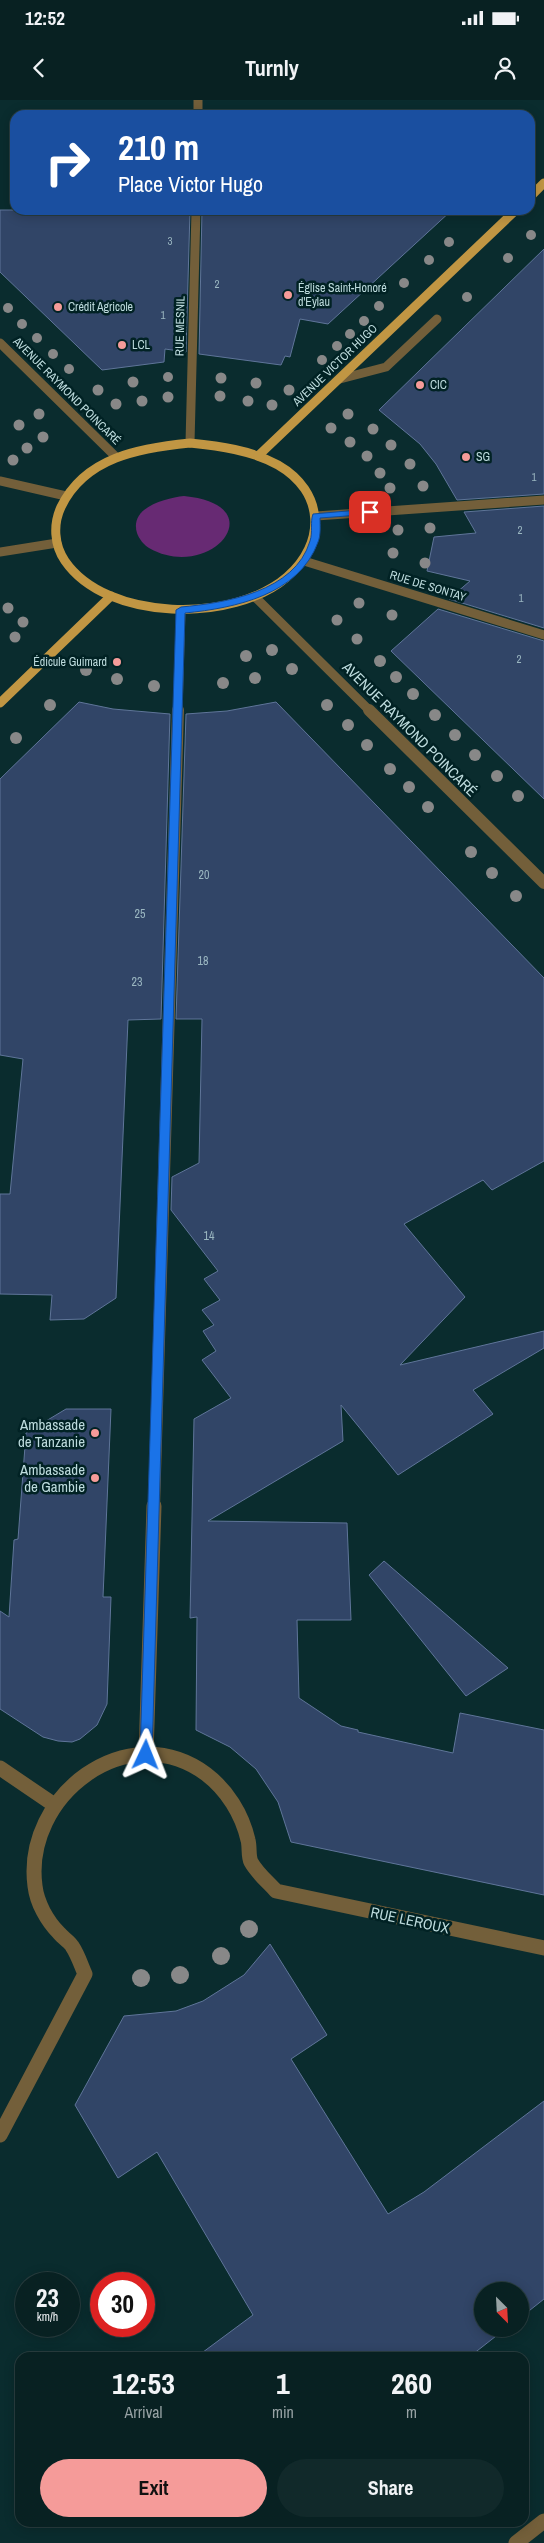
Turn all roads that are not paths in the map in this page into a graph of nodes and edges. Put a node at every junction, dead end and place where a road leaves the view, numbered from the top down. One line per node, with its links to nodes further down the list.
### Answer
1 (544, 183): 2 (main road)
2 (535, 192)
3 (196, 215): 8 (street, RUE MESNIL)
4 (511, 215): 7 (main road, AVENUE VICTOR HUGO)
5 (437, 319): 7 (street)
6 (0, 343): 10 (street, AVENUE RAYMOND POINCARÉ)
7 (340, 379): 9 (main road, AVENUE VICTOR HUGO)
8 (190, 443): 9 (main road); 10 (main road)
9 (258, 456): 14 (main road)
10 (116, 457): 12 (main road)
11 (0, 481): 12 (street)
12 (66, 496): 15 (main road)
13 (544, 500): 14 (street)
14 (316, 516): 17 (main road)
15 (57, 543): 16 (street); 18 (main road)
16 (0, 552)
17 (304, 561): 19 (main road); 21 (street, RUE DE SONTAY)
18 (111, 596): 20 (main road); 22 (main road)
19 (256, 596): 20 (main road); 23 (street, AVENUE RAYMOND POINCARÉ)
20 (181, 610): 24 (street)
21 (544, 635)
22 (0, 703)
23 (544, 883)
24 (146, 1755): 26 (street); 27 (street, RUE LEROUX)
25 (0, 1768): 26 (street)
26 (53, 1804): 28 (street)
27 (544, 1948)
28 (0, 2135)
29 (544, 2521): 30 (street)
30 (516, 2543)

